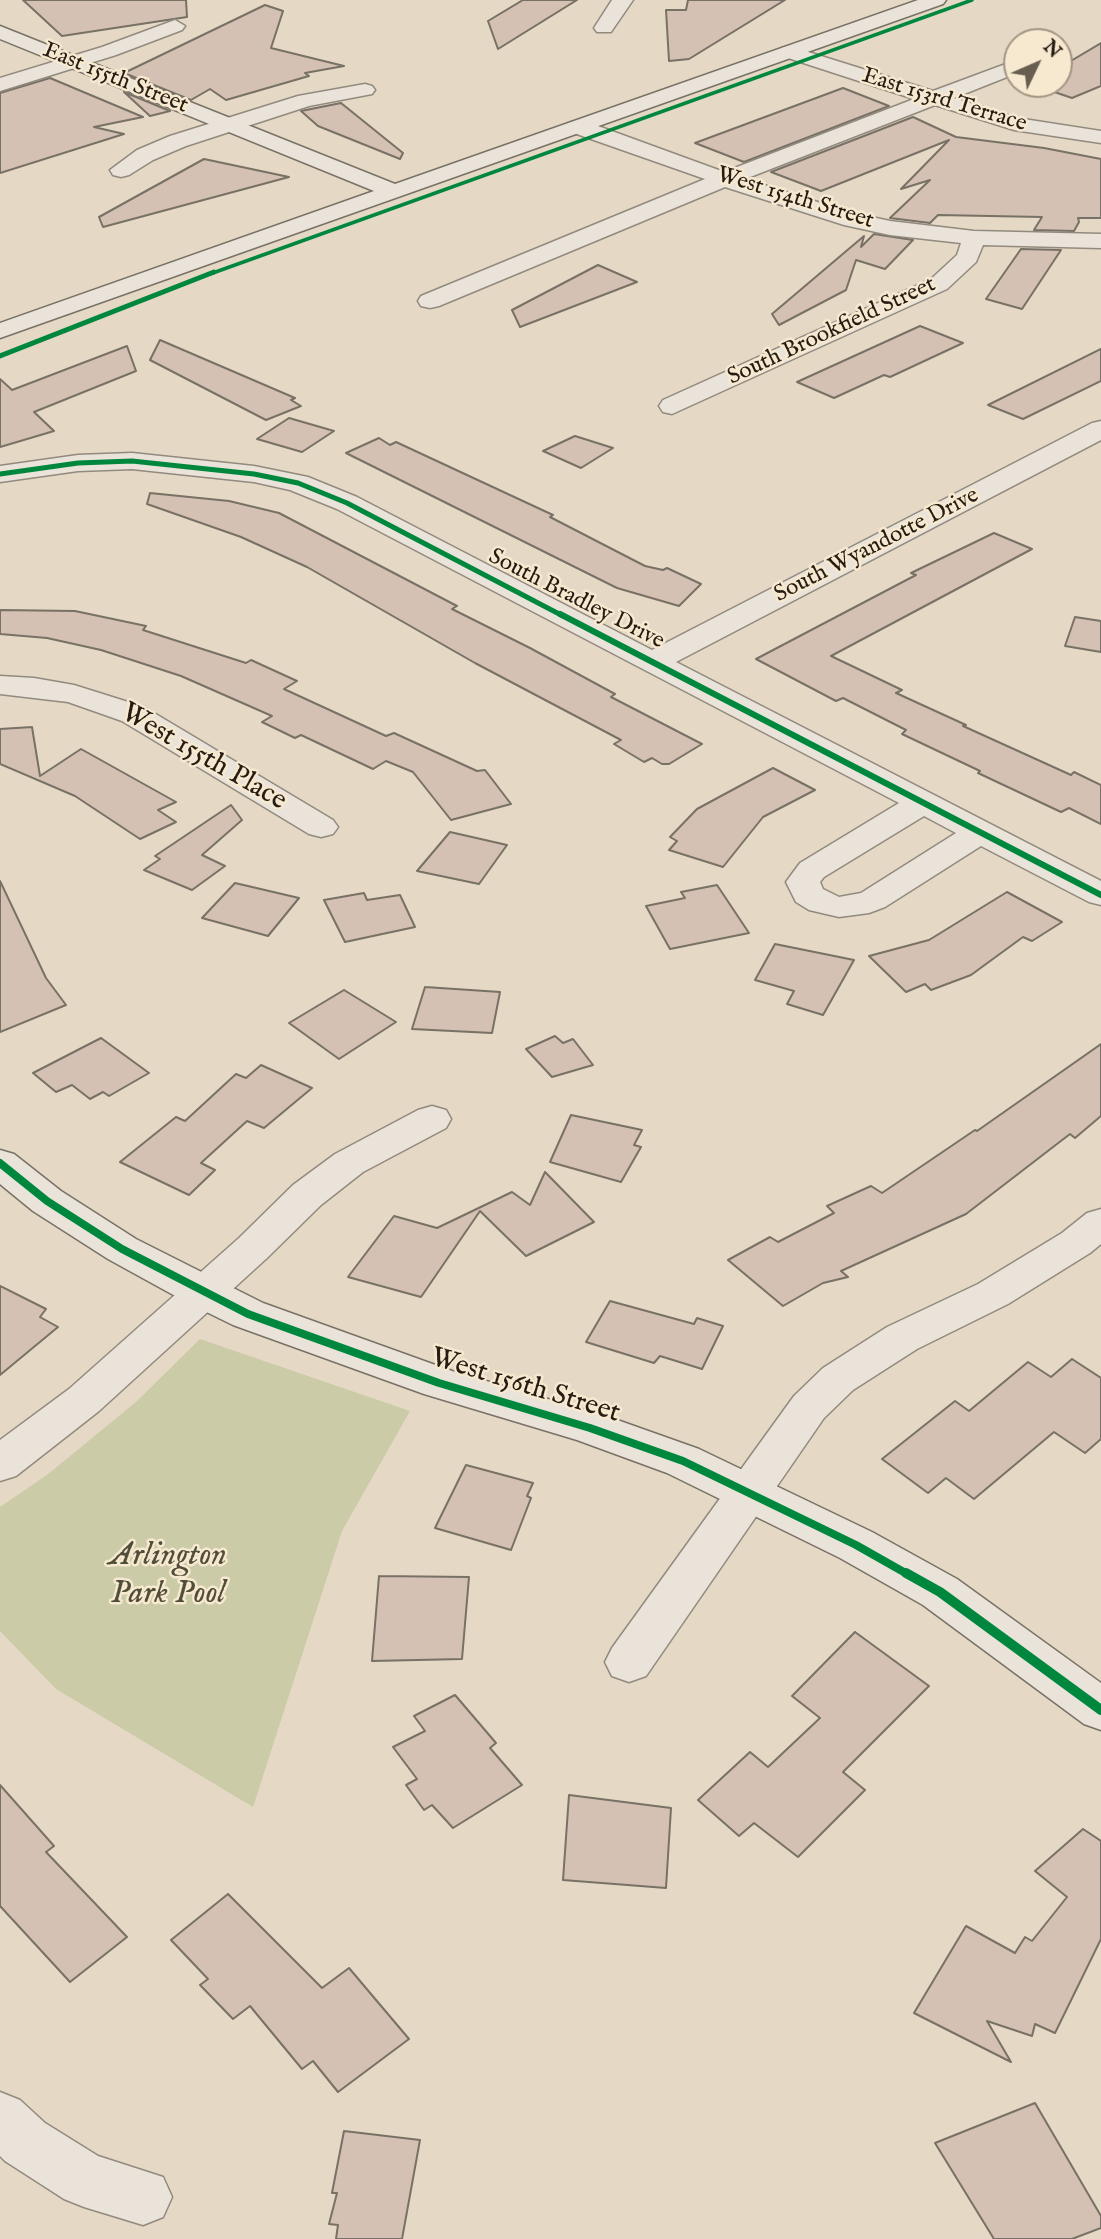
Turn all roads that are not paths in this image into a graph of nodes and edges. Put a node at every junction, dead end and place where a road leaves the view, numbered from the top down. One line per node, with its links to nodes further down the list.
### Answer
1 (623, 0): 4 (street)
2 (922, 1): 6 (street)
3 (175, 26): 7 (street)
4 (604, 28)
5 (0, 32): 7 (street, East 155th Street)
6 (789, 52): 11 (street, East 153rd Terrace); 13 (street)
7 (74, 62): 9 (street); 12 (street, East 155th Street)
8 (1003, 72): 11 (street)
9 (0, 85)
10 (365, 90): 12 (street, East 155th Street)
11 (932, 99): 14 (street, East 153rd Terrace); 16 (street)
12 (229, 125): 15 (street, East 155th Street); 17 (street, East 155th Street)
13 (579, 127): 16 (street, West 154th Street); 17 (street)
14 (1101, 137)
15 (121, 170)
16 (725, 179): 18 (street, West 154th Street); 20 (street)
17 (395, 192): 21 (street)
18 (974, 239): 19 (street, West 154th Street); 22 (street, South Brookfield Street)
19 (1101, 242)
20 (430, 301)
21 (0, 331)
22 (672, 405)
23 (1101, 429): 25 (street, South Wyandotte Drive)
24 (0, 474): 25 (street, South Bradley Drive)
25 (652, 662): 27 (street, South Bradley Drive)
26 (0, 685): 28 (street, West 155th Place)
27 (923, 802): 29 (street, South Bradley Drive); 29 (street)
28 (321, 827)
29 (980, 832): 30 (street, South Bradley Drive)
30 (1101, 895)
31 (432, 1119): 34 (street)
32 (0, 1163): 34 (street, West 156th Street)
33 (1101, 1223): 36 (street)
34 (203, 1293): 35 (street); 36 (street, West 156th Street)
35 (0, 1464)
36 (748, 1492): 37 (street); 38 (street, West 156th Street)
37 (629, 1662)
38 (1101, 1710)
39 (0, 2119): 40 (street)
40 (143, 2197)

